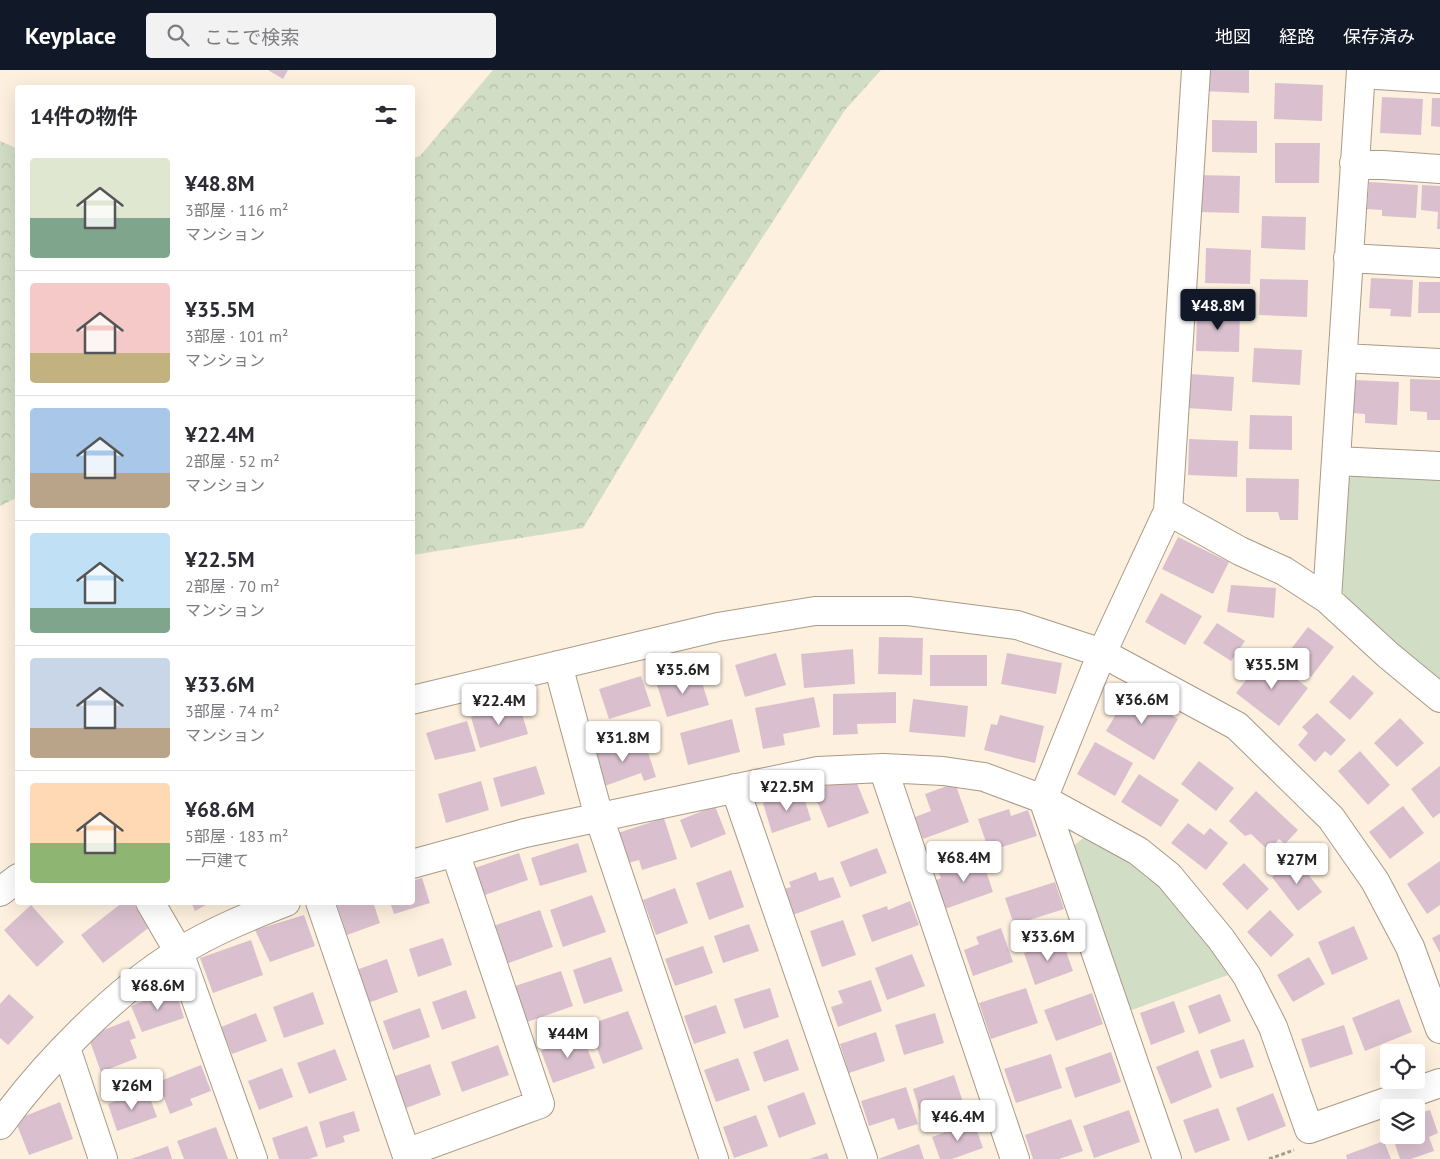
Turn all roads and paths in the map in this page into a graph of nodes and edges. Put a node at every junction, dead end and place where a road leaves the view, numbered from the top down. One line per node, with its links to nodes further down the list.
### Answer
1 (1196, 70): 12 (street)
2 (1361, 72): 3 (street); 4 (street)
3 (1440, 79)
4 (1354, 163): 5 (street); 6 (street)
5 (1440, 169)
6 (1348, 258): 7 (street); 8 (street)
7 (1440, 263)
8 (1343, 358): 9 (street); 10 (street)
9 (1440, 363)
10 (1336, 461): 11 (street); 13 (street)
11 (1440, 466)
12 (1168, 511): 13 (street); 14 (street)
13 (1327, 599): 16 (street)
14 (1102, 653): 15 (street); 20 (street); 30 (street)
15 (558, 665): 17 (street); 21 (street)
16 (1440, 698)
17 (415, 699)
18 (883, 768): 19 (street); 20 (street); 39 (street)
19 (736, 788): 21 (street); 38 (street)
20 (1043, 799): 32 (street); 40 (street)
21 (599, 817): 22 (street); 37 (street)
22 (455, 852): 23 (street); 34 (street)
23 (415, 863)
24 (15, 880): 25 (street)
25 (0, 892)
26 (152, 905): 29 (street)
27 (279, 905): 29 (street)
28 (321, 905): 34 (street)
29 (179, 952): 31 (street); 36 (street)
30 (1440, 1028)
31 (66, 1048): 33 (street); 35 (street)
32 (1440, 1083)
33 (0, 1125)
34 (407, 1156)
35 (103, 1159)
36 (253, 1159)
37 (714, 1159)
38 (863, 1159)
39 (1015, 1159)
40 (1167, 1159)

